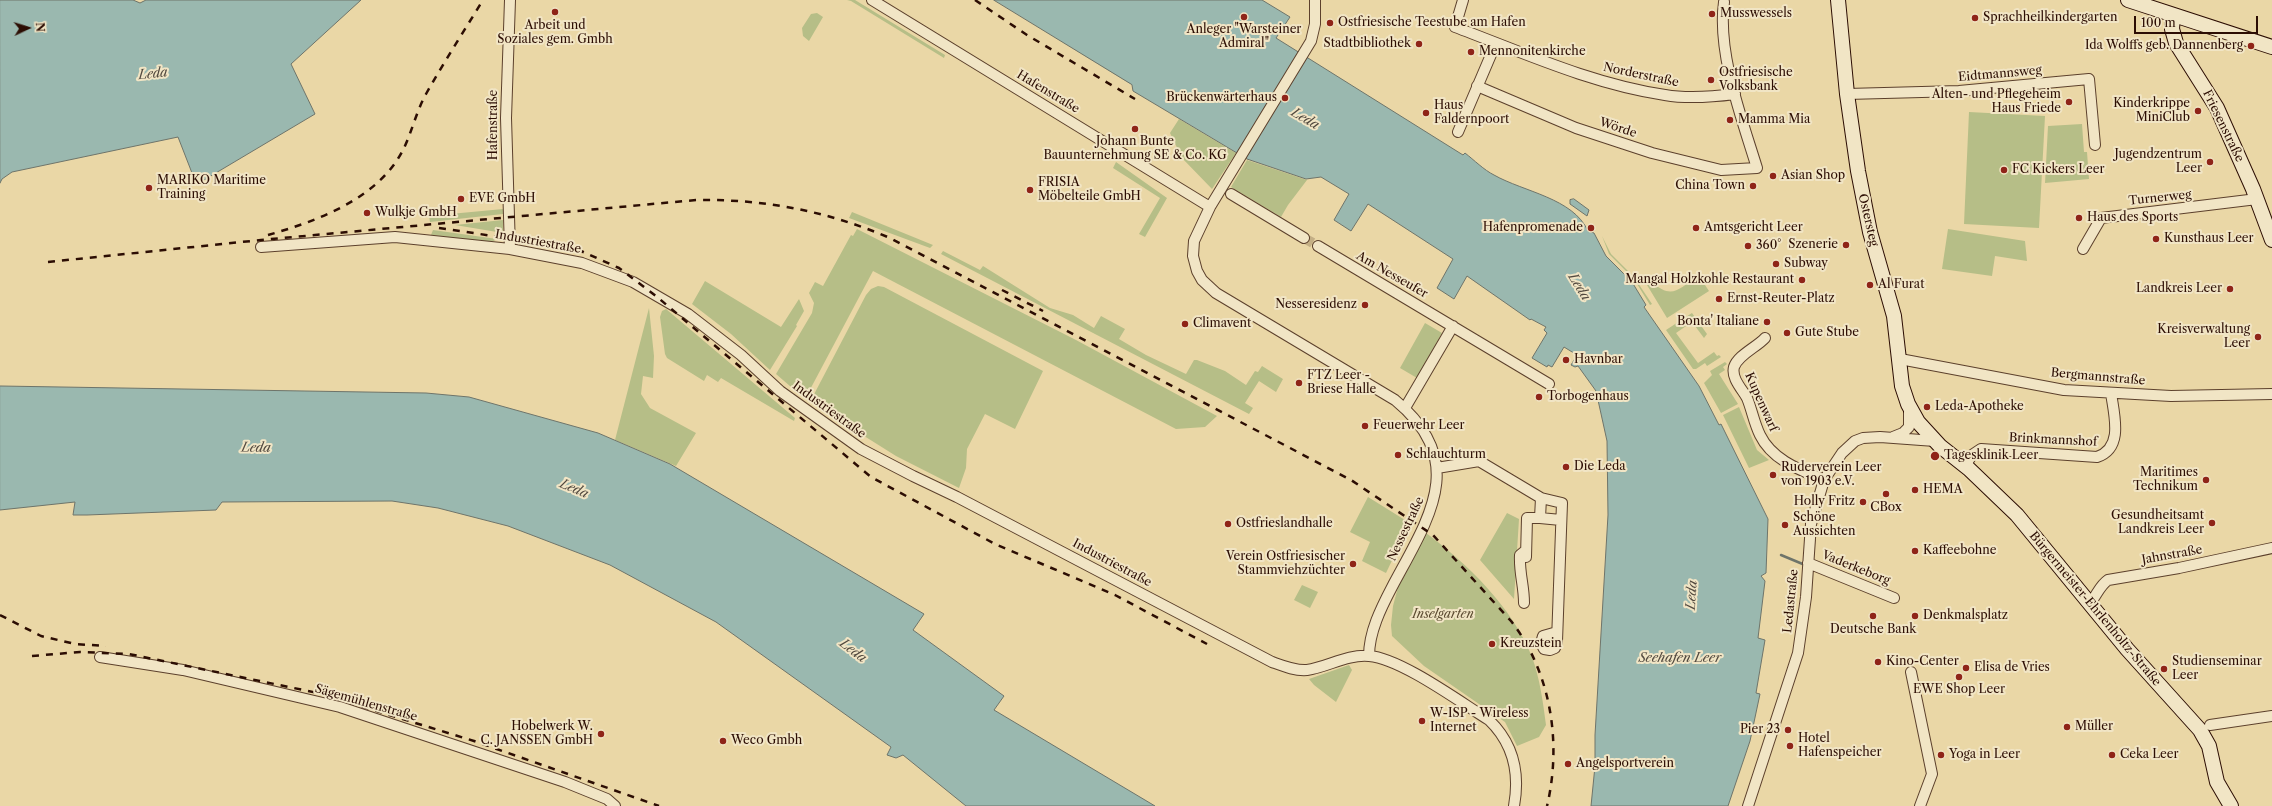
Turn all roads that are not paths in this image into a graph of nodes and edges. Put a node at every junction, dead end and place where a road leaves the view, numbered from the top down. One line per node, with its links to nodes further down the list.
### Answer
1 (510, 0): 23 (street, Hafenstraße)
2 (872, 0): 18 (street, Hafenstraße)
3 (1315, 0): 18 (street, Nessestraße)
4 (1463, 0): 9 (street, Norderstraße)
5 (1838, 0): 13 (main road, Ostersteg)
6 (2128, 0): 8 (main road)
7 (1725, 1): 12 (street)
8 (2173, 16): 10 (main road); 17 (main road, Friesenstraße)
9 (1496, 43): 11 (street); 12 (street, Norderstraße)
10 (2272, 47)
11 (1477, 86): 12 (street, Wörde); 14 (street)
12 (1735, 94)
13 (1847, 94): 15 (street, Eidtmannsweg); 27 (main road, Ostersteg)
14 (1458, 132)
15 (2095, 145)
16 (1231, 194): 19 (street)
17 (2257, 199): 20 (main road, Friesenstraße); 24 (street, Turnerweg)
18 (1210, 207): 32 (street, Nessestraße)
19 (1304, 238)
20 (2272, 240)
21 (1318, 246): 25 (street, Am Nesseufer)
22 (261, 247): 23 (street, Industriestraße)
23 (510, 249): 47 (street, Industriestraße)
24 (2082, 249)
25 (1453, 326): 28 (street, Am Nesseufer); 32 (street)
26 (1765, 338): 37 (street, Kupenwarf)
27 (1900, 359): 29 (street, Bergmannstraße); 31 (main road, Ostersteg)
28 (1549, 384)
29 (2111, 393): 30 (street, Bergmannstraße); 35 (street, Brinkmannshof)
30 (2272, 394)
31 (1908, 404): 33 (main road, Ostersteg); 34 (street)
32 (1405, 408): 36 (street, Nessestraße)
33 (1931, 437): 34 (street, Ledastraße); 35 (main road, Bürgermeister-Ehrlenholtz-Straße)
34 (1891, 438): 37 (street, Ledastraße)
35 (1966, 466): 45 (main road, Bürgermeister-Ehrlenholtz-Straße)
36 (1437, 468): 38 (street); 47 (street, Nessestraße)
37 (1824, 480): 42 (street, Ledastraße)
38 (1541, 498): 39 (street); 40 (street)
39 (1540, 518): 40 (street); 44 (street)
40 (1561, 520): 46 (street)
41 (2272, 548): 45 (street, Jahnstraße)
42 (1808, 566): 43 (street, Vaderkeborg); 54 (street, Ledastraße)
43 (1892, 600)
44 (1524, 603)
45 (2089, 604): 56 (main road, Bürgermeister-Ehrlenholtz-Straße)
46 (1557, 632)
47 (1369, 656): 53 (street)
48 (100, 657): 52 (street, Sägemühlenstraße)
49 (1911, 672): 55 (street)
50 (2272, 716): 51 (street)
51 (2210, 725)
52 (615, 806)
53 (1514, 806)
54 (1748, 806)
55 (1920, 806)
56 (2231, 806)

